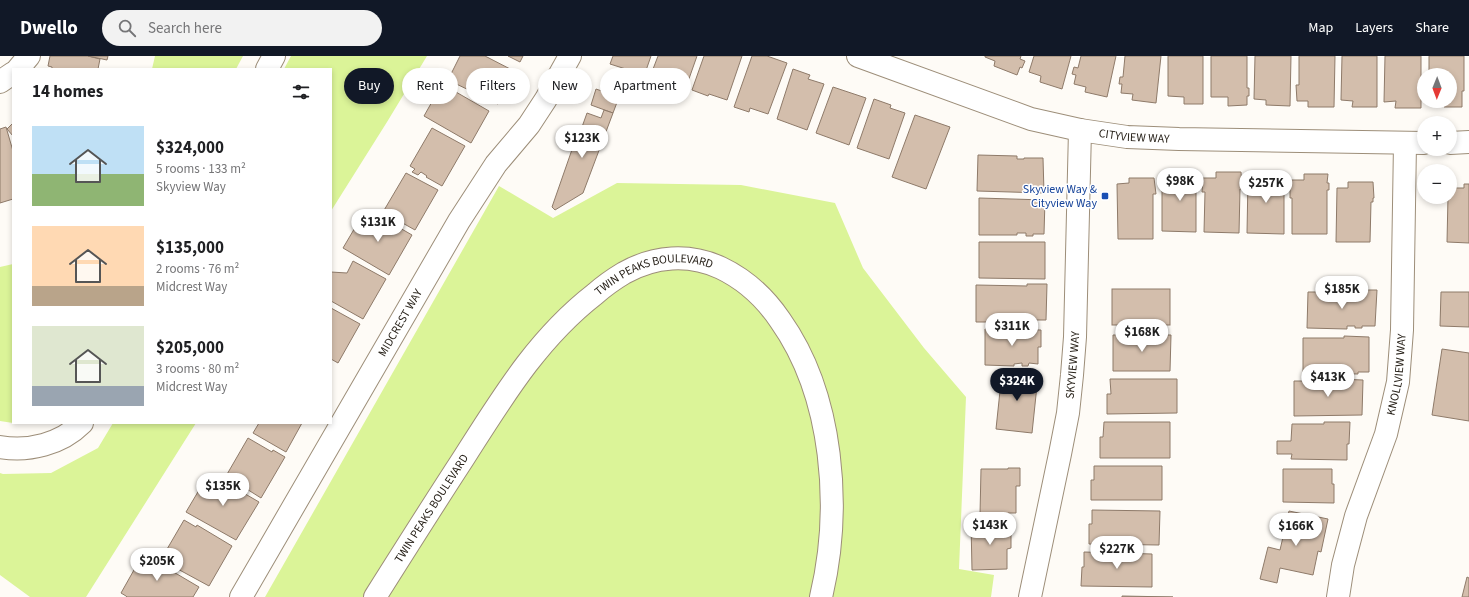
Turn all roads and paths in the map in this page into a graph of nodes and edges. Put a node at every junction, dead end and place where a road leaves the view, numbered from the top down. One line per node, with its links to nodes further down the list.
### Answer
1 (29, 56): 5 (street)
2 (274, 56): 6 (street)
3 (570, 56): 15 (street, MIDCREST WAY)
4 (858, 56): 9 (street, CITYVIEW WAY)
5 (19, 68)
6 (268, 68)
7 (12, 74): 8 (street)
8 (0, 82)
9 (1080, 130): 11 (street, CITYVIEW WAY); 18 (street, SKYVIEW WAY)
10 (1469, 142): 12 (street)
11 (1415, 143): 19 (street, KNOLLVIEW WAY)
12 (1457, 143)
13 (81, 424): 14 (street)
14 (0, 447)
15 (241, 597)
16 (375, 597): 17 (street, TWIN PEAKS BOULEVARD)
17 (821, 597)
18 (1030, 597)
19 (1338, 597)

